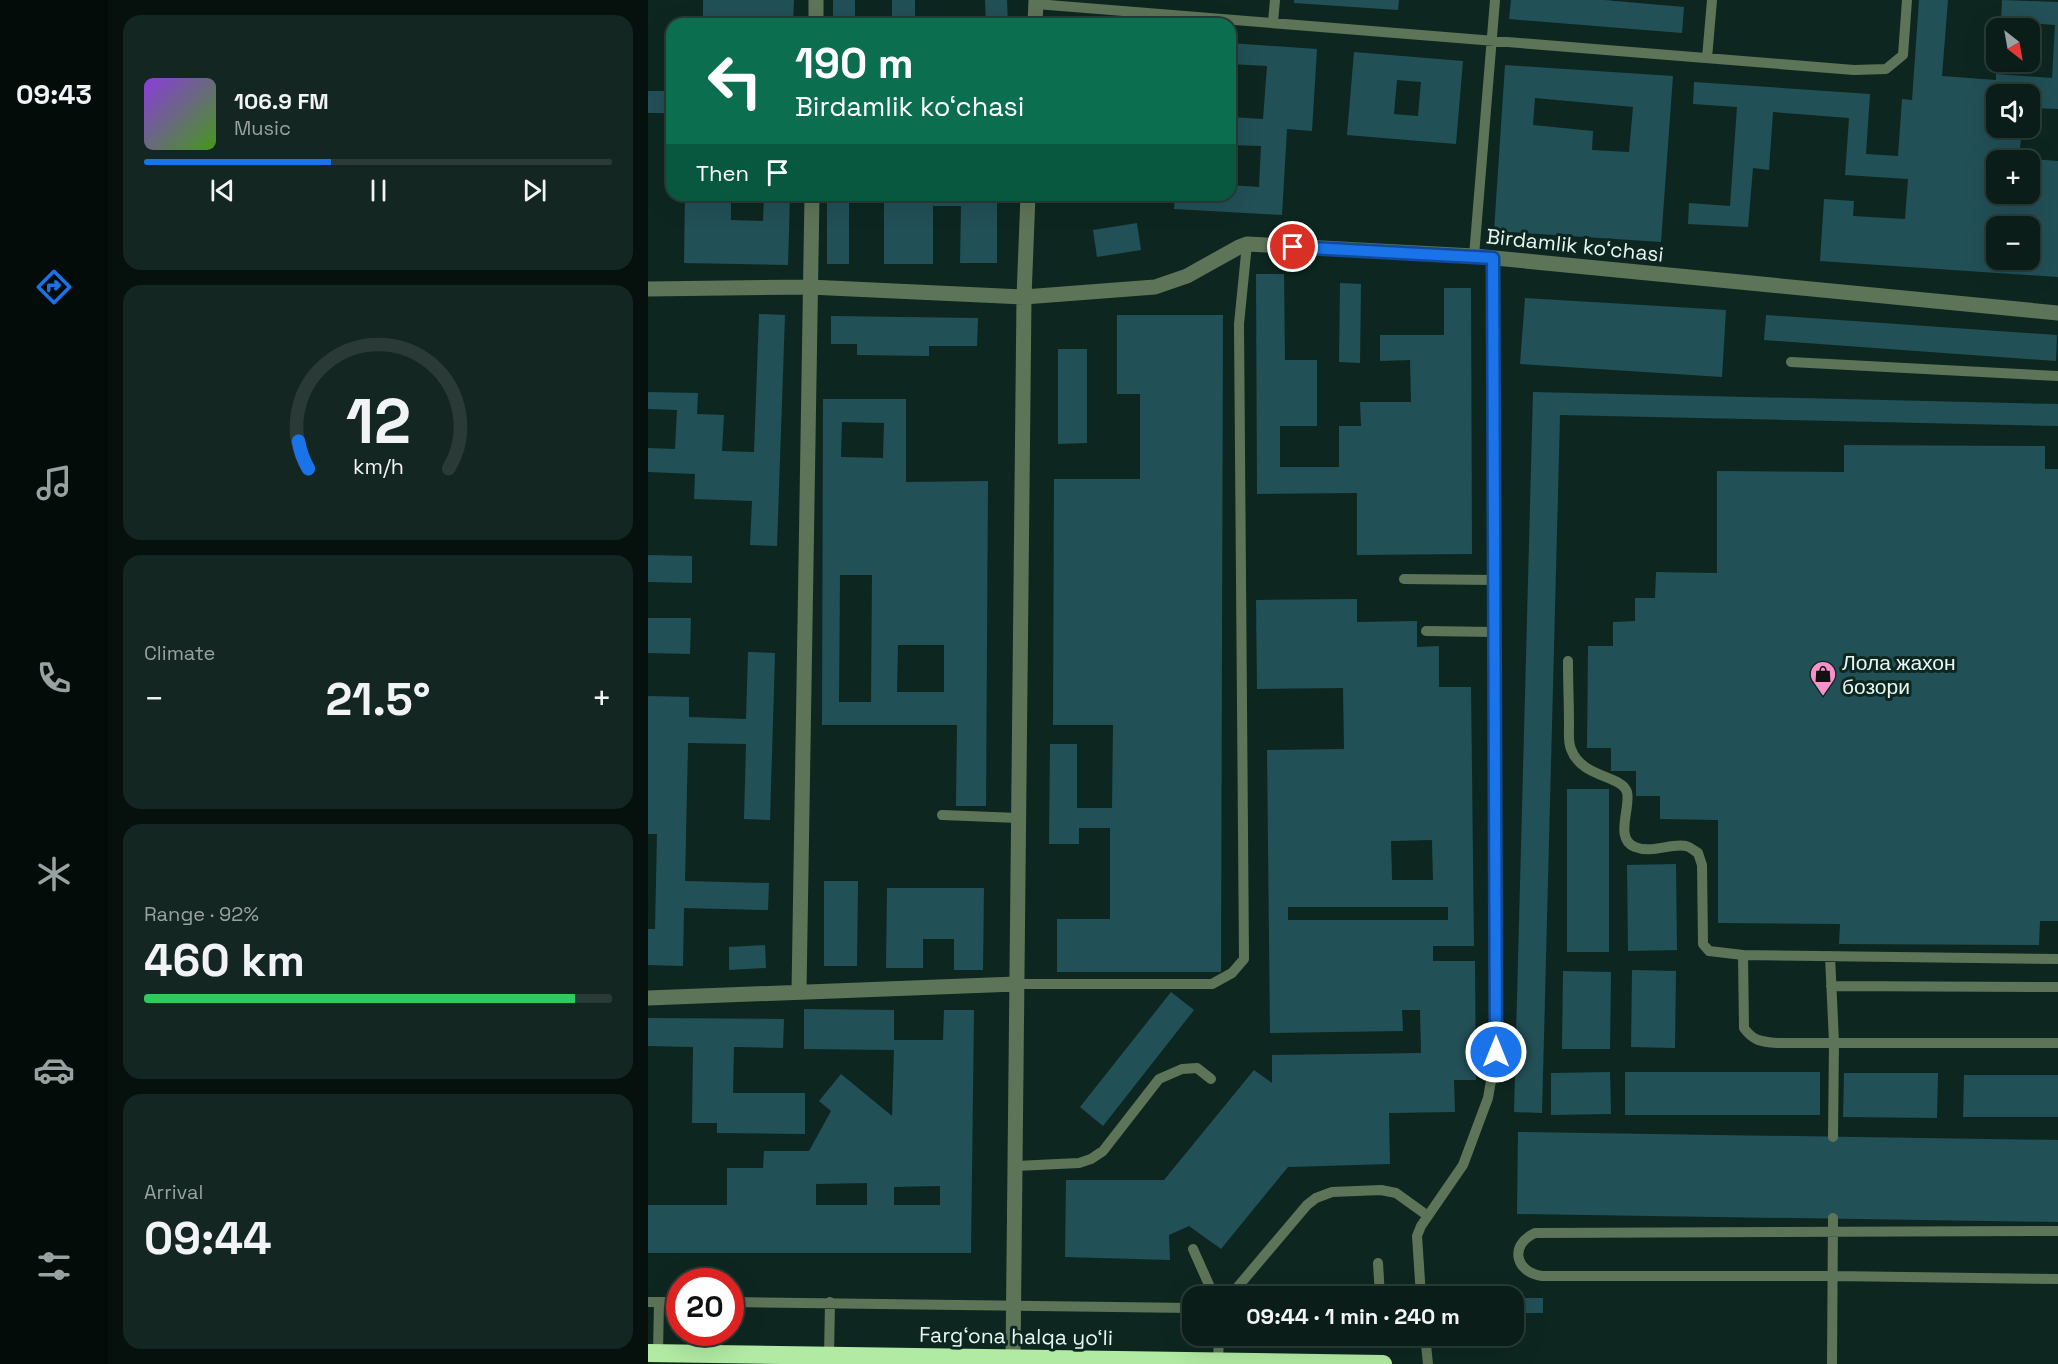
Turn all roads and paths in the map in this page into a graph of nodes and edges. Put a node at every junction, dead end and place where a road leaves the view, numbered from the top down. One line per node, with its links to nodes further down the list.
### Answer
1 (816, 0): 7 (street)
2 (1275, 0): 11 (lane)
3 (1495, 0): 12 (lane)
4 (1712, 0): 13 (lane)
5 (1907, 0): 13 (lane)
6 (1036, 2): 8 (street); 9 (lane)
7 (816, 18)
8 (1035, 18)
9 (1226, 18)
10 (1236, 19): 11 (lane)
11 (1273, 22): 12 (lane)
12 (1491, 39): 13 (lane); 17 (lane)
13 (1707, 58)
14 (812, 201): 19 (street)
15 (1028, 201): 21 (street)
16 (1248, 244): 17 (street, Birdamlik koʻchasi); 21 (street, Birdamlik koʻchasi); 35 (lane)
17 (1474, 256): 18 (street, Birdamlik koʻchasi)
18 (1493, 258): 22 (street, Birdamlik koʻchasi); 26 (lane)
19 (809, 287): 20 (street, Birdamlik koʻchasi); 21 (street, Birdamlik koʻchasi); 38 (street)
20 (648, 289)
21 (1024, 297): 31 (street)
22 (2058, 313)
23 (1791, 362): 24 (lane)
24 (2058, 376)
25 (1404, 579): 26 (lane)
26 (1494, 580): 28 (lane)
27 (1426, 632): 28 (lane)
28 (1494, 632): 45 (lane)
29 (1568, 661): 32 (lane)
30 (942, 814): 31 (lane)
31 (1018, 818): 35 (street)
32 (1743, 956): 33 (lane); 40 (lane)
33 (1830, 956): 34 (lane); 36 (lane)
34 (2058, 959)
35 (1016, 984): 38 (street); 44 (street)
36 (1831, 986): 37 (lane); 40 (lane)
37 (2058, 987)
38 (799, 992): 39 (street)
39 (648, 998)
40 (1834, 1042): 41 (lane); 43 (lane)
41 (2058, 1043)
42 (1211, 1079): 44 (lane)
43 (1833, 1137)
44 (1015, 1166): 60 (street)
45 (1428, 1216): 54 (lane); 56 (lane)
46 (1833, 1218): 48 (lane)
47 (2058, 1231): 48 (lane)
48 (1833, 1232): 51 (lane); 51 (lane)
49 (1193, 1249): 53 (lane)
50 (1378, 1263): 55 (lane)
51 (1833, 1275): 52 (lane); 70 (lane)
52 (2058, 1279)
53 (1210, 1286)
54 (1238, 1286)
55 (1379, 1286)
56 (1420, 1286)
57 (654, 1302): 64 (lane)
58 (744, 1302): 59 (lane)
59 (830, 1302): 60 (lane); 65 (lane)
60 (1014, 1306): 61 (lane); 66 (street)
61 (1182, 1308)
62 (1219, 1346): 67 (lane)
63 (1426, 1346): 69 (lane)
64 (653, 1353): 65 (highway, Farg‘ona halqa yo‘li)
65 (829, 1356): 66 (highway, Farg‘ona halqa yo‘li)
66 (1014, 1359): 67 (highway, Farg‘ona halqa yo‘li)
67 (1218, 1362): 68 (highway, Farg‘ona halqa yo‘li)
68 (1383, 1364)
69 (1428, 1364)
70 (1832, 1364)

